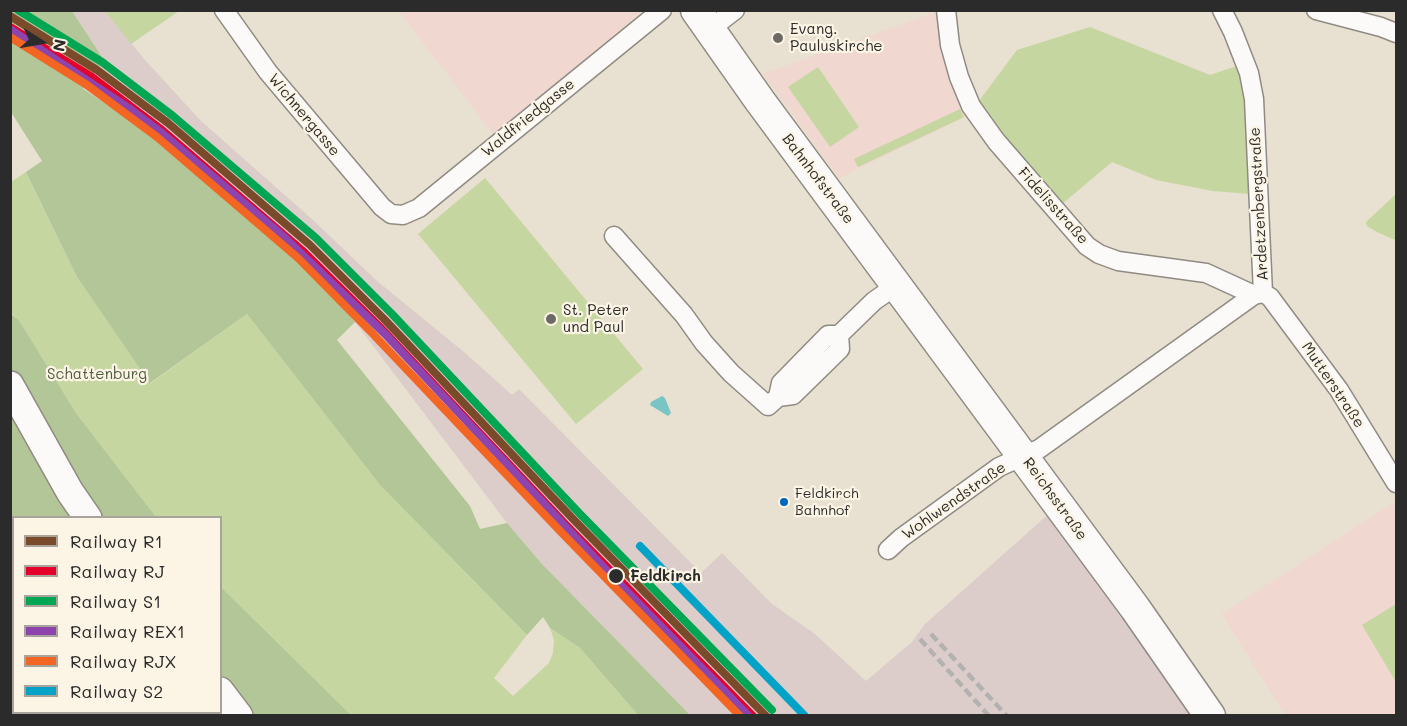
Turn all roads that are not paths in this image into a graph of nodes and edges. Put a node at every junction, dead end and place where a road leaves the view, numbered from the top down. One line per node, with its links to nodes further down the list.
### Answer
1 (224, 10): 9 (street, Wichnergasse)
2 (662, 10): 9 (street, Waldfriedgasse)
3 (735, 10): 7 (street)
4 (946, 10): 12 (street, Fidelisstraße)
5 (1222, 10): 12 (street, Ardetzenbergstraße)
6 (1316, 10): 8 (street)
7 (703, 20): 11 (main road, Bahnhofstraße)
8 (1396, 33)
9 (391, 214)
10 (614, 236): 11 (street)
11 (897, 285): 14 (main road, Reichsstraße)
12 (1259, 294): 14 (street, Ardetzenbergstraße); 15 (street, Mutterstraße)
13 (10, 385): 16 (main road)
14 (1023, 456): 17 (street, Wohlwendstraße); 20 (main road, Reichsstraße)
15 (1396, 483)
16 (87, 516)
17 (888, 550)
18 (222, 694): 19 (main road)
19 (239, 716)
20 (1210, 716)

